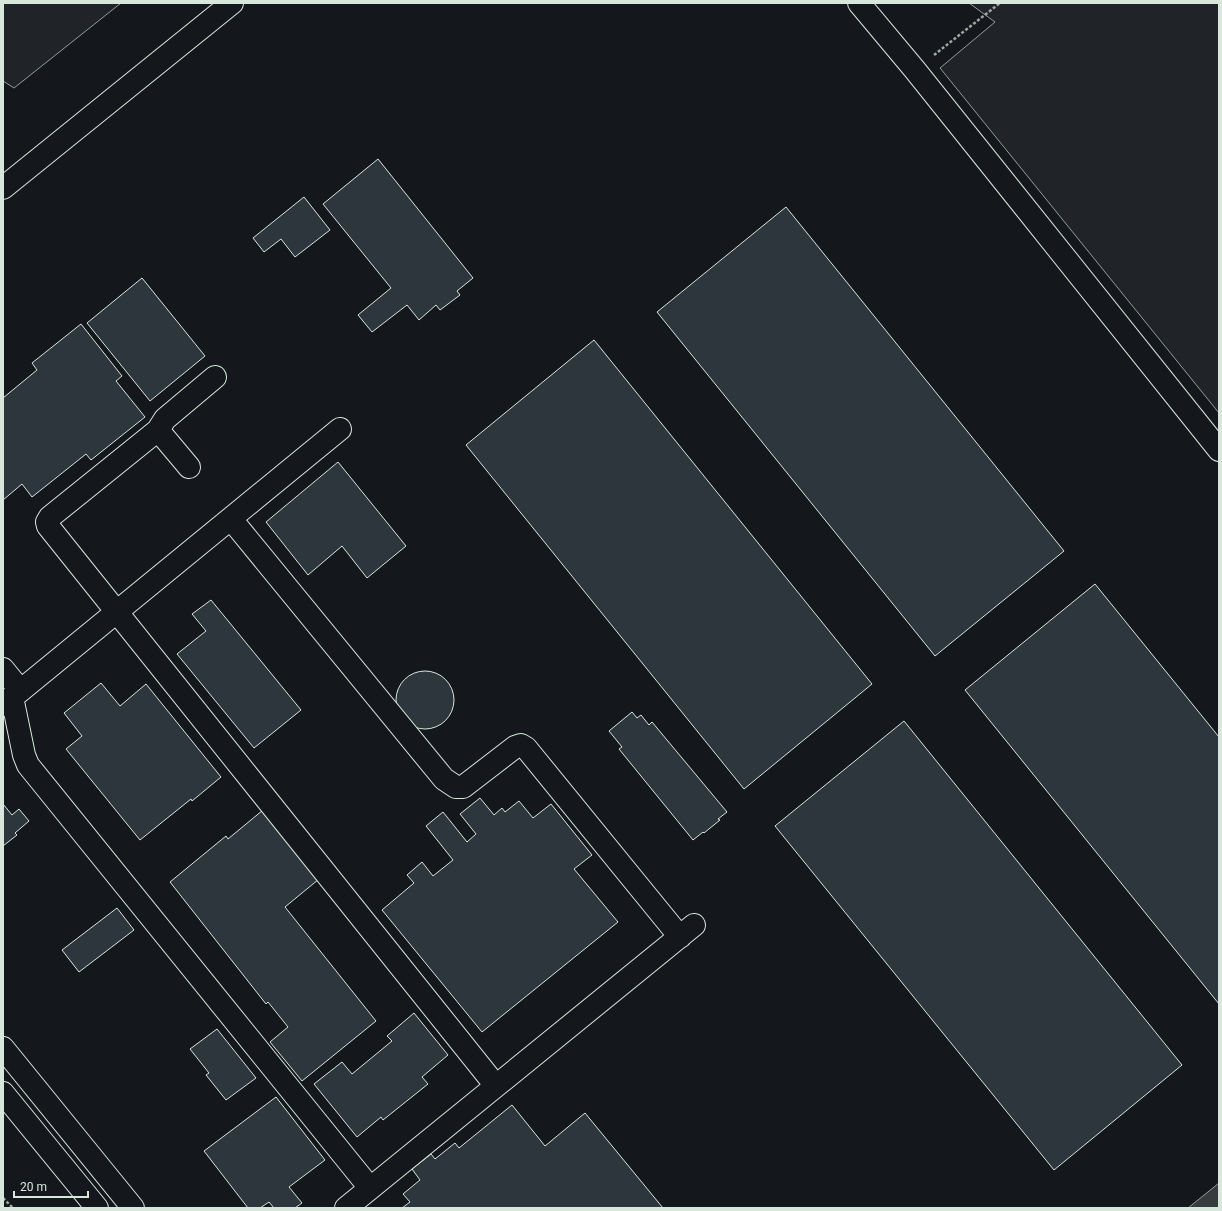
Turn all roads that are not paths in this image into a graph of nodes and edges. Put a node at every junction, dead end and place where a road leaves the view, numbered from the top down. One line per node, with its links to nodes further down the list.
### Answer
1 (232, 3): 3 (lane)
2 (859, 3): 7 (lane)
3 (3, 188)
4 (215, 377): 5 (lane)
5 (158, 430): 8 (lane); 10 (lane)
6 (340, 430): 9 (lane)
7 (1219, 450)
8 (189, 467)
9 (231, 518): 10 (lane); 14 (lane)
10 (116, 612): 12 (lane); 14 (lane)
11 (3, 669): 12 (lane)
12 (12, 698): 16 (lane)
13 (3, 1048): 18 (lane)
14 (496, 1086): 16 (lane)
15 (3, 1093): 17 (lane)
16 (370, 1188): 19 (lane)
17 (97, 1208)
18 (133, 1208)
19 (346, 1208)

